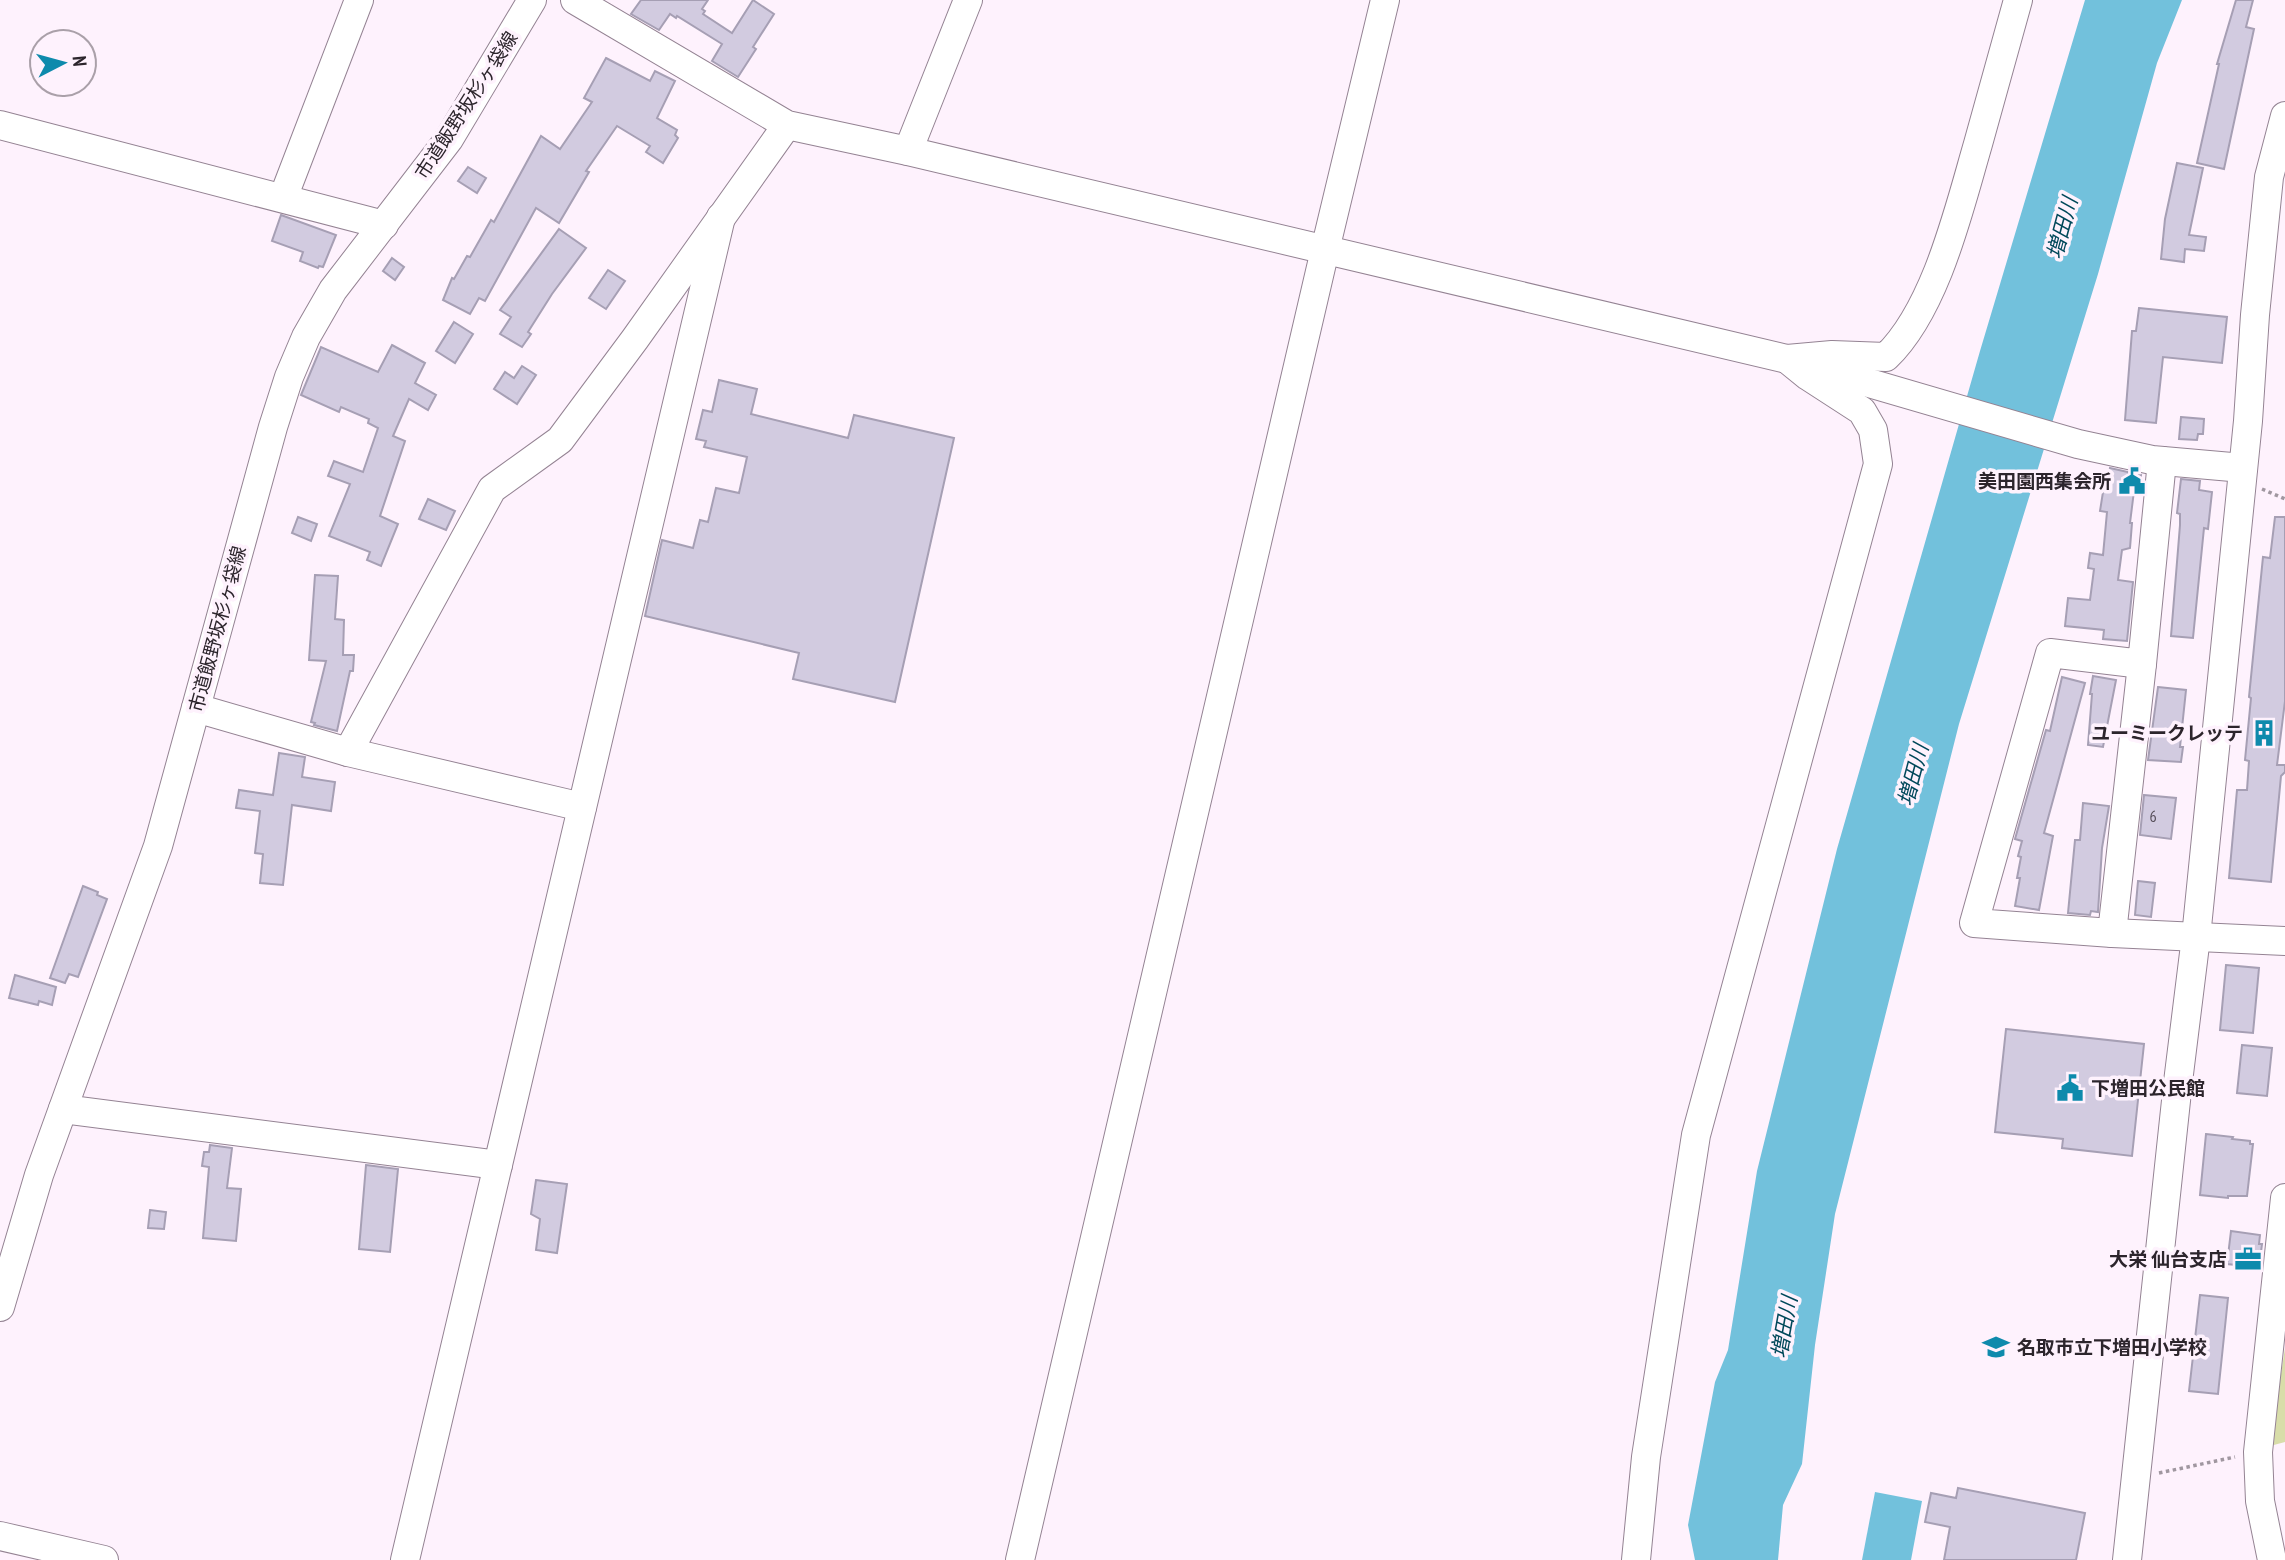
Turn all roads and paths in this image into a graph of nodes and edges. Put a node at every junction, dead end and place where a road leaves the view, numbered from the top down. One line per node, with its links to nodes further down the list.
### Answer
1 (359, 0): 11 (street)
2 (532, 0): 14 (street, 市道飯野坂杉ヶ袋線)
3 (575, 0): 9 (street)
4 (968, 0): 10 (street)
5 (1385, 0): 15 (street)
6 (2018, 0): 16 (street)
7 (2285, 116): 17 (street)
8 (0, 125): 11 (street)
9 (787, 125): 10 (street); 13 (street)
10 (908, 151): 15 (street)
11 (282, 198): 14 (street)
12 (2285, 213): 17 (street)
13 (721, 218): 23 (street); 24 (street)
14 (384, 225): 22 (street, 市道飯野坂杉ヶ袋線)
15 (1325, 250): 16 (street); 38 (street)
16 (1787, 359): 18 (street); 39 (street)
17 (2248, 421): 19 (street)
18 (2162, 461): 19 (street); 21 (street)
19 (2252, 478): 20 (path); 26 (street)
20 (2285, 499)
21 (2142, 664): 25 (street); 25 (street)
22 (195, 708): 23 (street); 28 (street, 市道飯野坂杉ヶ袋線)
23 (348, 752): 24 (street)
24 (583, 807): 29 (street)
25 (2112, 933): 26 (street)
26 (2196, 937): 27 (street); 40 (street)
27 (2285, 941)
28 (63, 1109): 29 (street); 31 (street, 市道飯野坂杉ヶ袋線)
29 (498, 1165): 37 (street)
30 (2285, 1198): 32 (street)
31 (0, 1307)
32 (2278, 1320): 33 (street)
33 (2258, 1452): 34 (path); 41 (street)
34 (2159, 1473)
35 (0, 1536): 36 (street)
36 (104, 1560)
37 (405, 1560)
38 (1020, 1560)
39 (1636, 1560)
40 (2127, 1560)
41 (2272, 1560)

